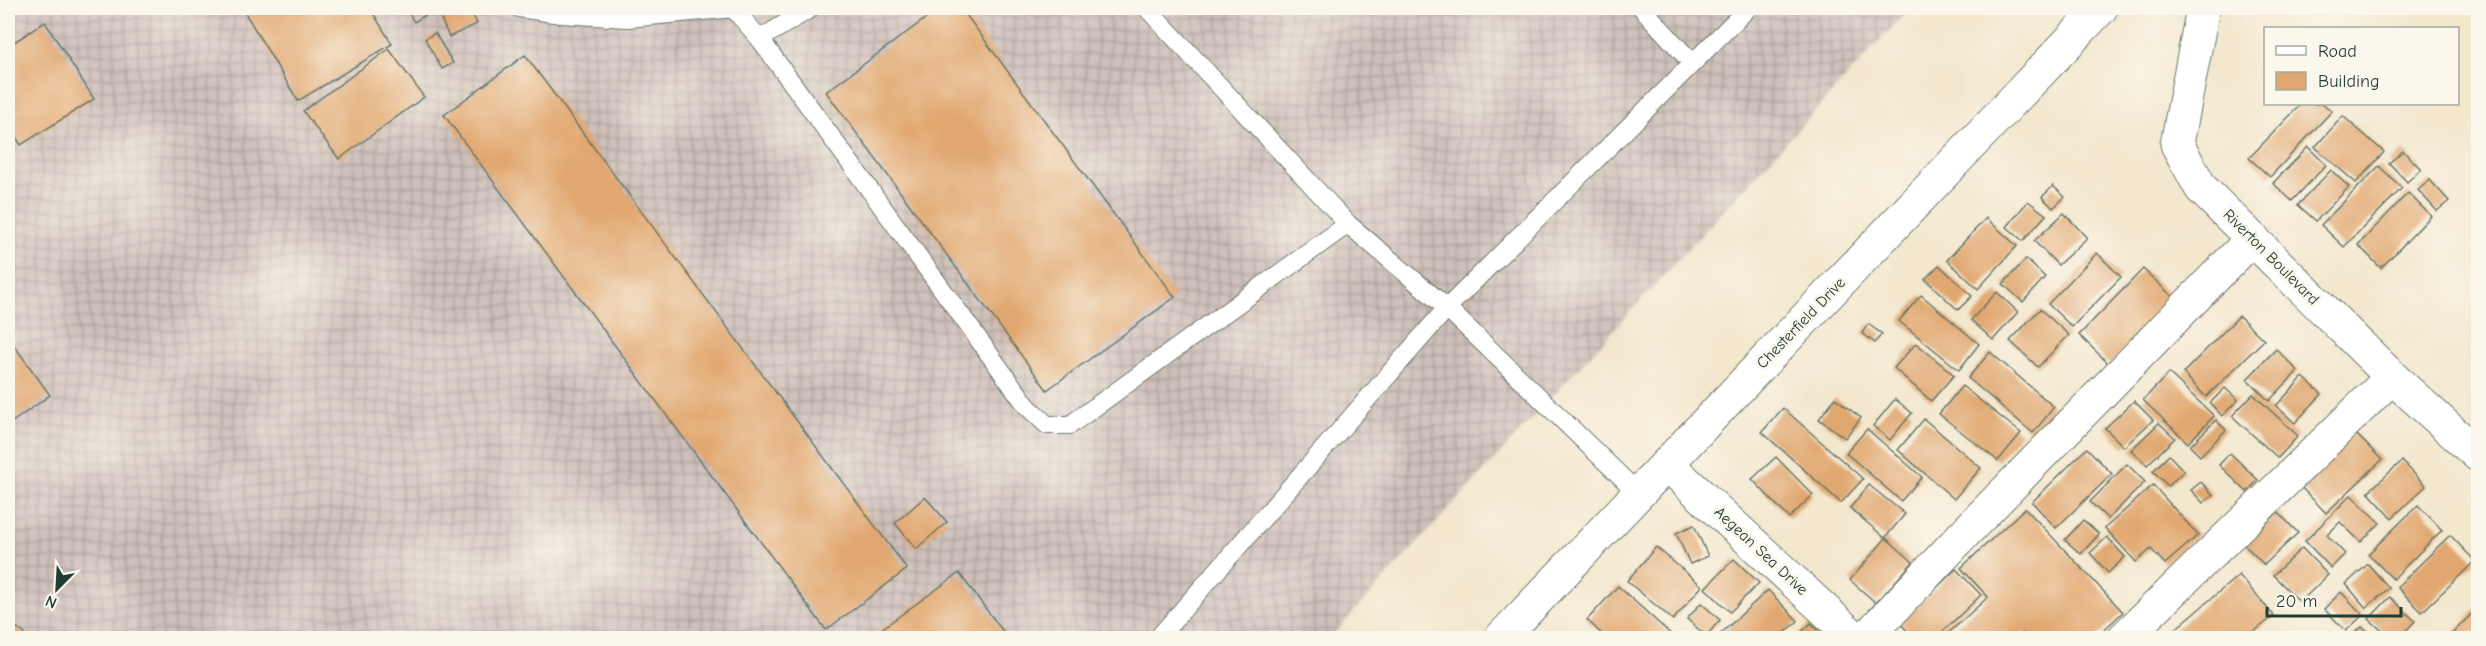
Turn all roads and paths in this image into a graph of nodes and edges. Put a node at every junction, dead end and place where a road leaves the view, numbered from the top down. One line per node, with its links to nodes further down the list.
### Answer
1 (519, 8): 2 (lane)
2 (733, 8): 9 (lane)
3 (811, 8): 9 (lane)
4 (1147, 8): 11 (lane)
5 (1642, 8): 10 (lane)
6 (1749, 8): 10 (lane)
7 (2101, 8): 16 (street, Chesterfield Drive)
8 (2203, 8): 12 (street, Riverton Boulevard)
9 (760, 39): 11 (lane)
10 (1692, 63): 13 (lane)
11 (1348, 224): 13 (lane)
12 (2252, 240): 14 (street, Riverton Boulevard); 21 (street)
13 (1447, 308): 17 (lane); 18 (lane)
14 (2392, 377): 15 (street, Riverton Boulevard); 22 (street)
15 (2478, 455)
16 (1667, 464): 17 (street, Chesterfield Drive); 20 (street, Aegean Sea Drive)
17 (1640, 495): 19 (street, Chesterfield Drive)
18 (1158, 639)
19 (1502, 639)
20 (1855, 639)
21 (1866, 639)
22 (2124, 639)

